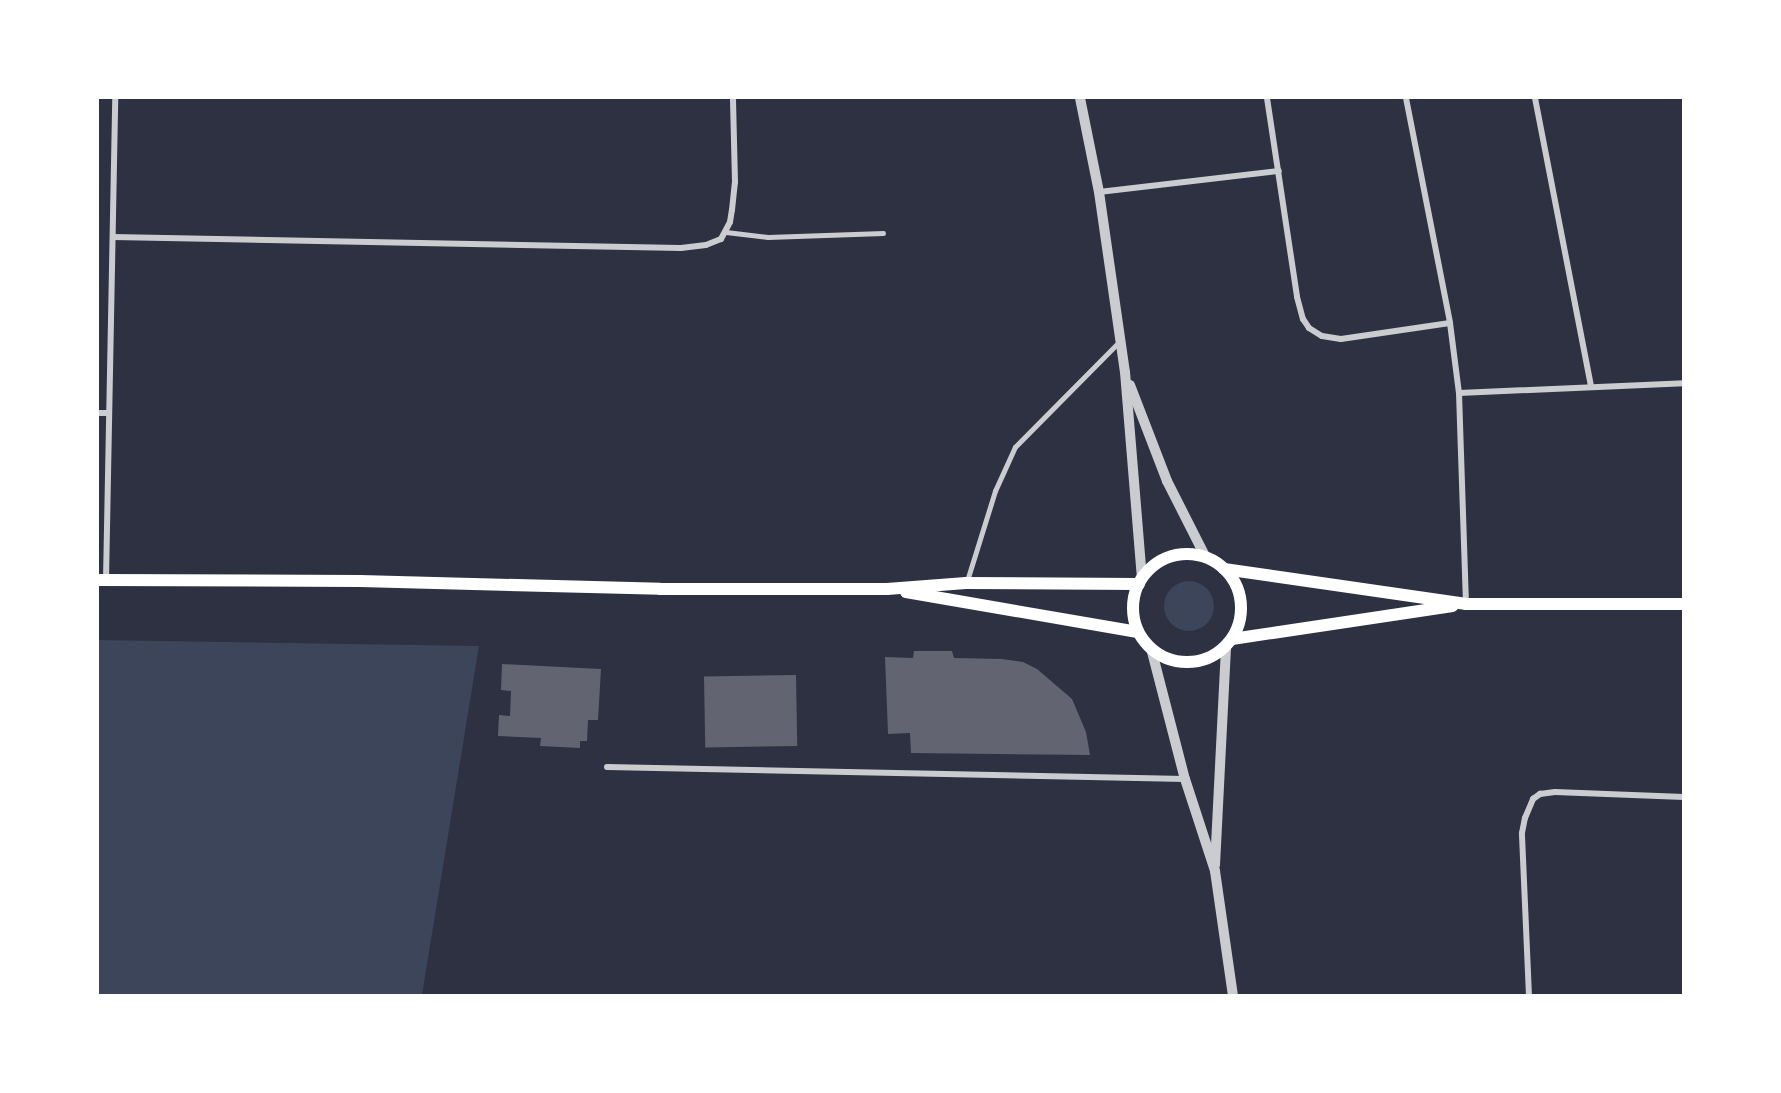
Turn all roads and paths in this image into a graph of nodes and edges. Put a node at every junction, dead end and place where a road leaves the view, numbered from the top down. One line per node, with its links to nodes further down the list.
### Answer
1 (115, 98): 11 (street)
2 (733, 98): 9 (street)
3 (1080, 98): 8 (street)
4 (1267, 98): 7 (street)
5 (1406, 98): 12 (street)
6 (1535, 98): 16 (street)
7 (1279, 171): 8 (street); 12 (street)
8 (1099, 192): 13 (street)
9 (726, 232): 10 (lane); 11 (street)
10 (883, 233)
11 (113, 237): 19 (street)
12 (1450, 323): 17 (street)
13 (1120, 341): 14 (street); 24 (lane)
14 (1125, 372): 20 (street); 23 (street)
15 (1683, 383): 16 (street)
16 (1592, 385): 17 (street)
17 (1459, 393): 26 (street)
18 (98, 412): 19 (street)
19 (108, 412): 22 (street)
20 (1206, 558): 21 (main road); 23 (main road)
21 (1224, 568): 26 (main road); 29 (main road)
22 (102, 580): 25 (main road)
23 (1141, 581): 24 (main road); 28 (main road)
24 (966, 583): 25 (main road)
25 (887, 589): 28 (main road)
26 (1466, 604): 27 (main road); 29 (main road)
27 (1683, 604)
28 (1138, 632): 30 (main road)
29 (1229, 643): 30 (main road); 34 (street)
30 (1151, 648): 32 (street)
31 (607, 767): 32 (street)
32 (1185, 779): 34 (street)
33 (1683, 797): 36 (street)
34 (1215, 871): 35 (street)
35 (1233, 996)
36 (1529, 996)

